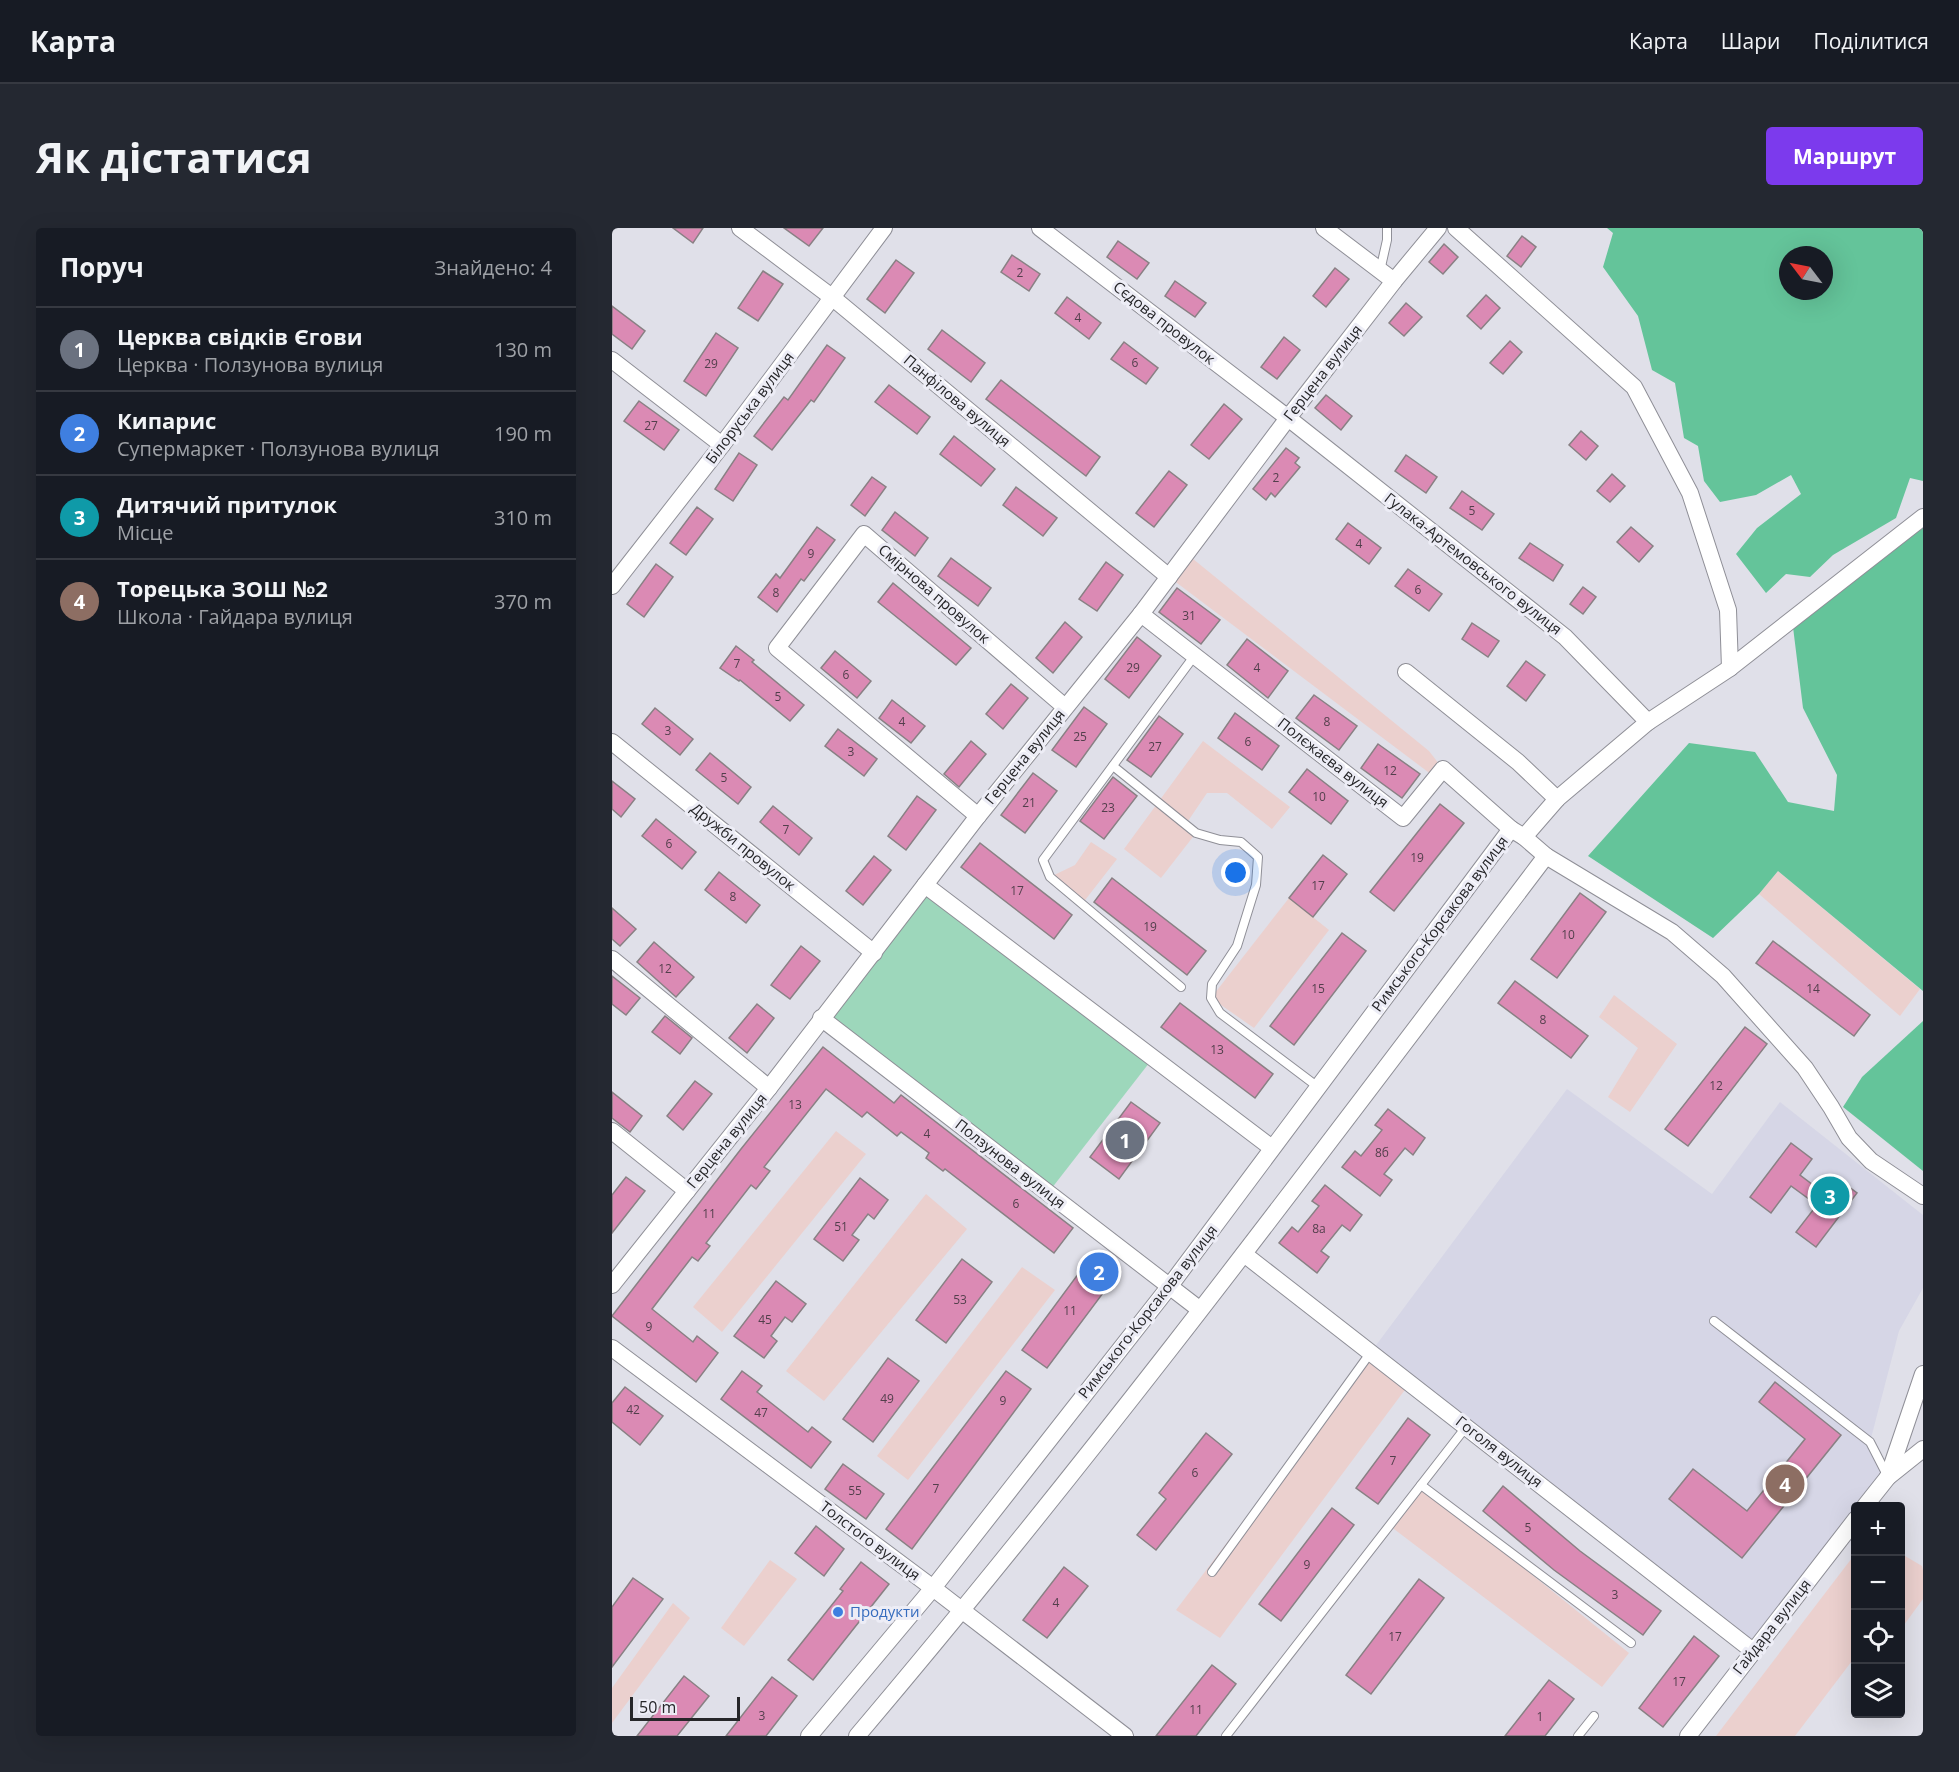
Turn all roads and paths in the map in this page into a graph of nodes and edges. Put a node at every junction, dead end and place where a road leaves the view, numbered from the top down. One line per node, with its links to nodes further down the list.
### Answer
1 (741, 228): 9 (street, Панфілова вулиця)
2 (884, 228): 9 (street, Білоруська вулиця)
3 (1040, 228): 11 (street, Сєдова провулок)
4 (1324, 228): 8 (street)
5 (1387, 228): 8 (lane)
6 (1438, 228): 8 (street, Герцена вулиця)
7 (1456, 228): 18 (street)
8 (1387, 276): 11 (street, Герцена вулиця)
9 (833, 298): 12 (street, Білоруська вулиця); 15 (street, Панфілова вулиця)
10 (612, 360): 12 (street)
11 (1288, 418): 15 (street, Герцена вулиця); 21 (street, Гулака-Артемовського вулиця)
12 (722, 446): 14 (street, Білоруська вулиця)
13 (1923, 517): 18 (street)
14 (615, 574)
15 (1169, 577): 16 (street, Герцена вулиця)
16 (1141, 614): 17 (street, Полєжаєва вулиця); 20 (street, Герцена вулиця)
17 (1195, 655): 23 (lane); 26 (street, Полєжаєва вулиця)
18 (1730, 668): 21 (street)
19 (1406, 672): 24 (street)
20 (1065, 706): 25 (street, Герцена вулиця); 25 (street, Смірнова провулок)
21 (1648, 722): 24 (street)
22 (612, 742): 29 (street, Дружби провулок)
23 (1113, 766): 31 (lane); 33 (lane)
24 (1557, 799): 26 (street)
25 (978, 816): 28 (street, Герцена вулиця)
26 (1518, 833): 27 (street, Римського-Корсакова вулиця); 33 (street, Римського-Корсакова вулиця)
27 (1546, 856): 38 (street, Римського-Корсакова вулиця); 39 (street)
28 (925, 885): 29 (street, Герцена вулиця); 36 (street)
29 (874, 952): 32 (street, Герцена вулиця)
30 (612, 960): 34 (street)
31 (1181, 987)
32 (821, 1018): 34 (street, Герцена вулиця); 41 (street, Ползунова вулиця)
33 (1318, 1087): 36 (street, Римського-Корсакова вулиця)
34 (769, 1088): 37 (street, Герцена вулиця)
35 (612, 1131): 37 (street)
36 (1272, 1148): 41 (street, Римського-Корсакова вулиця)
37 (687, 1191): 40 (street, Герцена вулиця)
38 (1923, 1196)
39 (1244, 1254): 42 (street); 45 (street, Гоголя вулиця)
40 (612, 1285)
41 (1169, 1287): 42 (street, Ползунова вулиця); 54 (street, Римського-Корсакова вулиця)
42 (1199, 1309): 55 (street)
43 (1714, 1321): 49 (lane)
44 (612, 1348): 54 (street, Толстого вулиця)
45 (1371, 1352): 47 (street, Гоголя вулиця); 53 (lane)
46 (1923, 1374): 49 (street)
47 (1466, 1427): 50 (lane); 57 (street, Гоголя вулиця)
48 (1923, 1449): 49 (street)
49 (1888, 1477): 51 (street)
50 (1421, 1485): 56 (lane); 62 (lane)
51 (1868, 1502)
52 (1851, 1525): 57 (street, Гайдара вулиця)
53 (1212, 1572)
54 (933, 1588): 55 (street, Толстого вулиця); 59 (street, Римського-Корсакова вулиця)
55 (963, 1611): 60 (street); 61 (street, Толстого вулиця)
56 (1631, 1643)
57 (1753, 1651): 64 (street, Гайдара вулиця)
58 (1593, 1716): 63 (lane)
59 (809, 1736)
60 (857, 1736)
61 (1125, 1736)
62 (1226, 1736)
63 (1578, 1736)
64 (1688, 1736)

